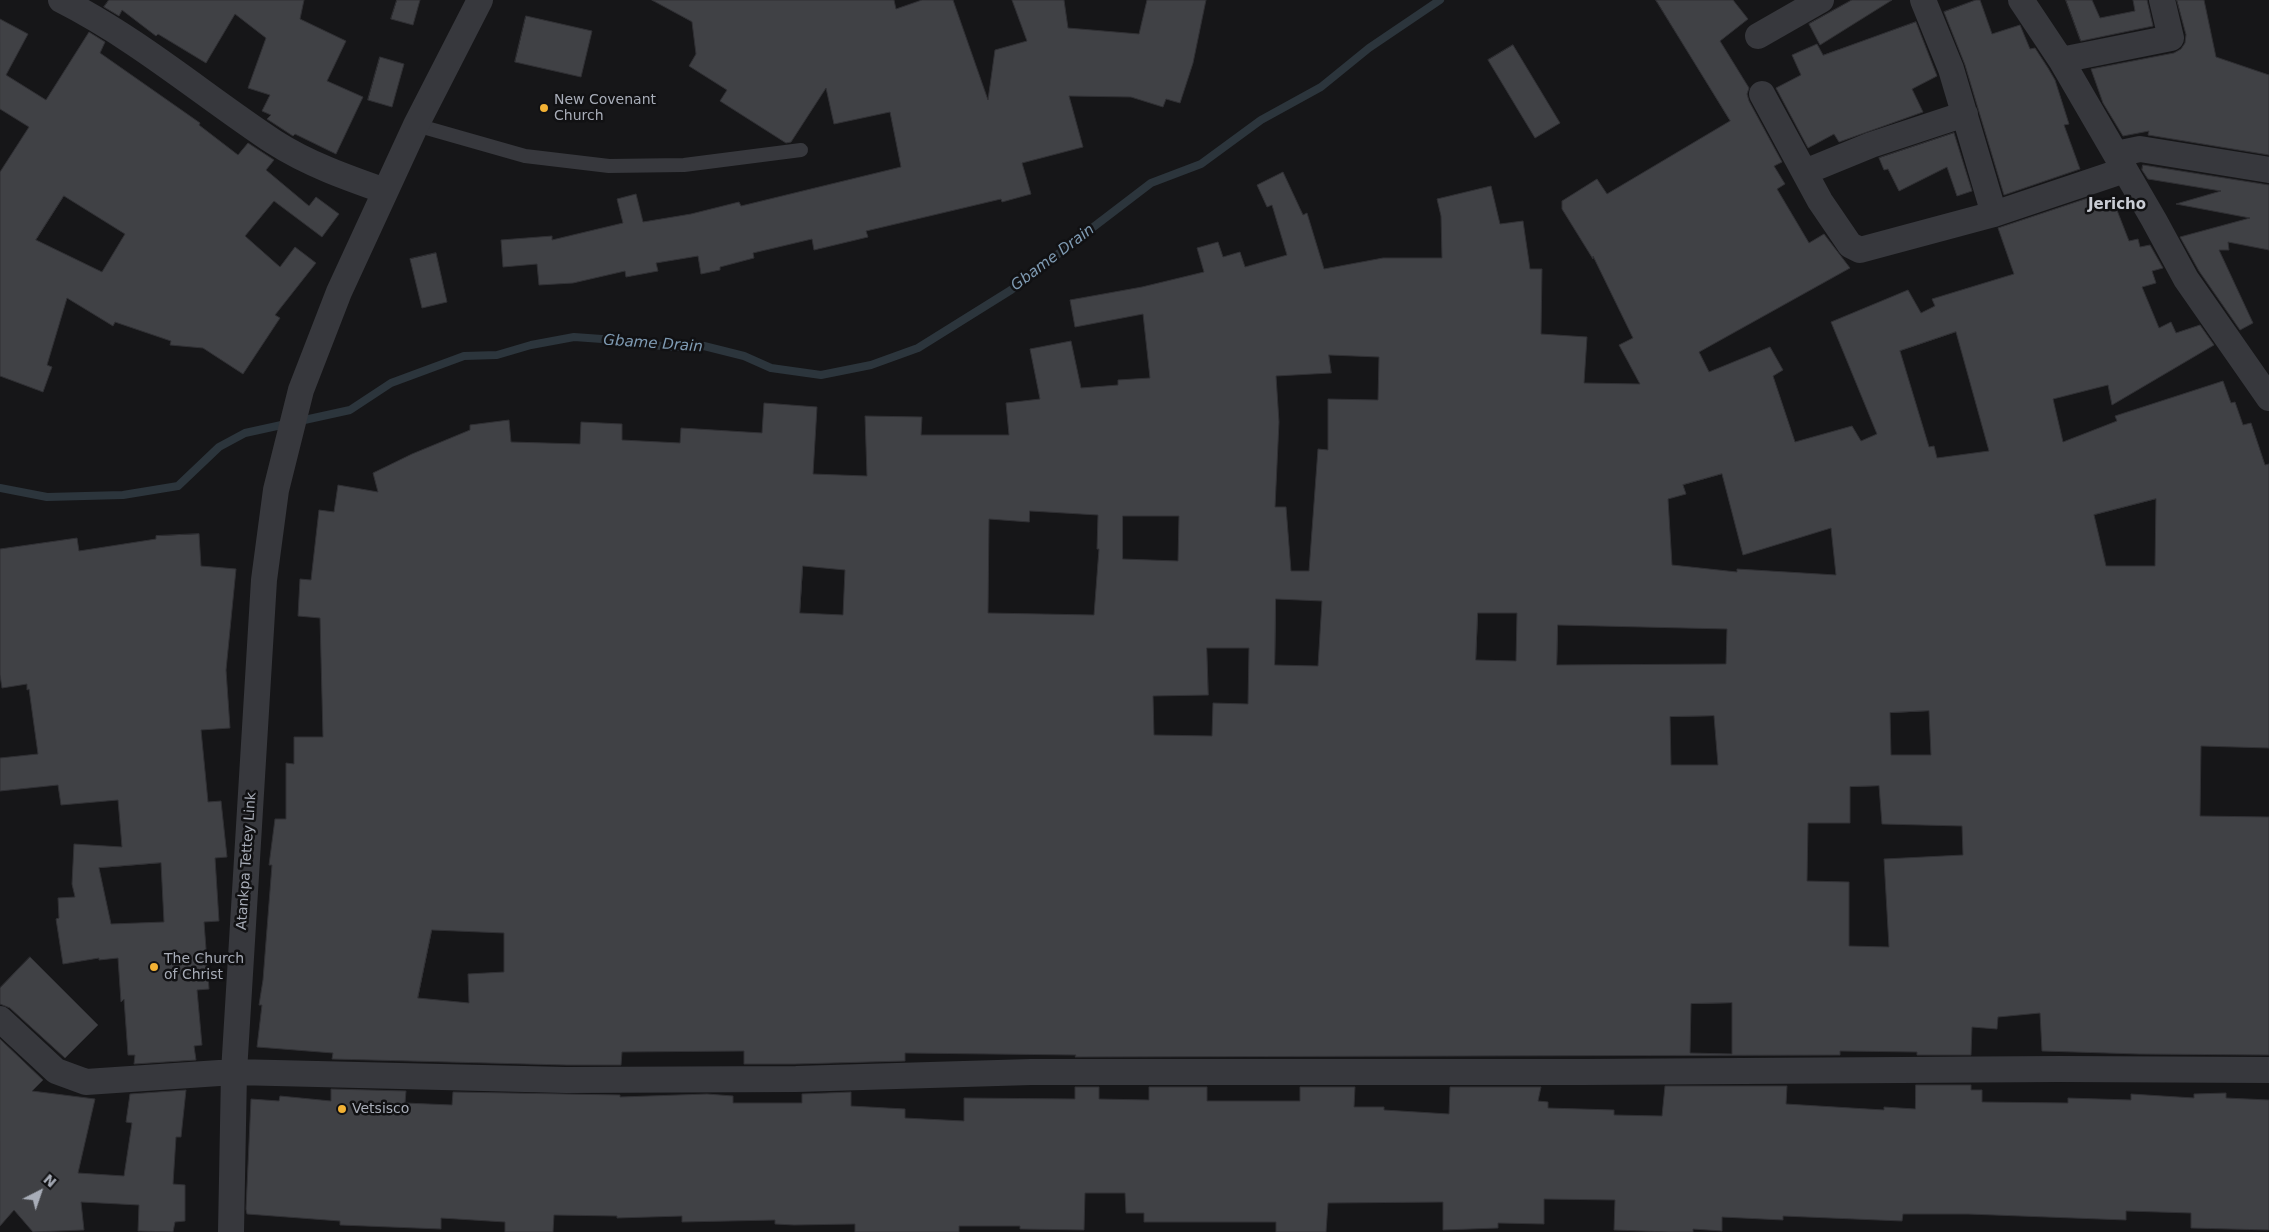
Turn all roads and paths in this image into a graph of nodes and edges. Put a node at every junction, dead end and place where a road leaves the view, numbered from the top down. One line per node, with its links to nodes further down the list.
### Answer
1 (62, 0): 16 (street)
2 (480, 0): 11 (street, Atankpa Tettey Link)
3 (1821, 0): 7 (street)
4 (1923, 0): 10 (street)
5 (2021, 0): 8 (street)
6 (2162, 0): 8 (street)
7 (1758, 36)
8 (2061, 60): 13 (street)
9 (1762, 94): 15 (street)
10 (1965, 114): 15 (street); 17 (street)
11 (416, 125): 12 (lane); 16 (street, Atankpa Tettey Link)
12 (801, 150)
13 (2121, 162): 14 (street); 17 (street); 18 (street)
14 (2269, 170)
15 (1805, 172): 17 (street)
16 (386, 191): 21 (street, Atankpa Tettey Link)
17 (1994, 214)
18 (2269, 398)
19 (0, 1019): 21 (street)
20 (2269, 1070): 21 (street)
21 (234, 1072): 22 (street, Atankpa Tettey Link)
22 (231, 1232)

